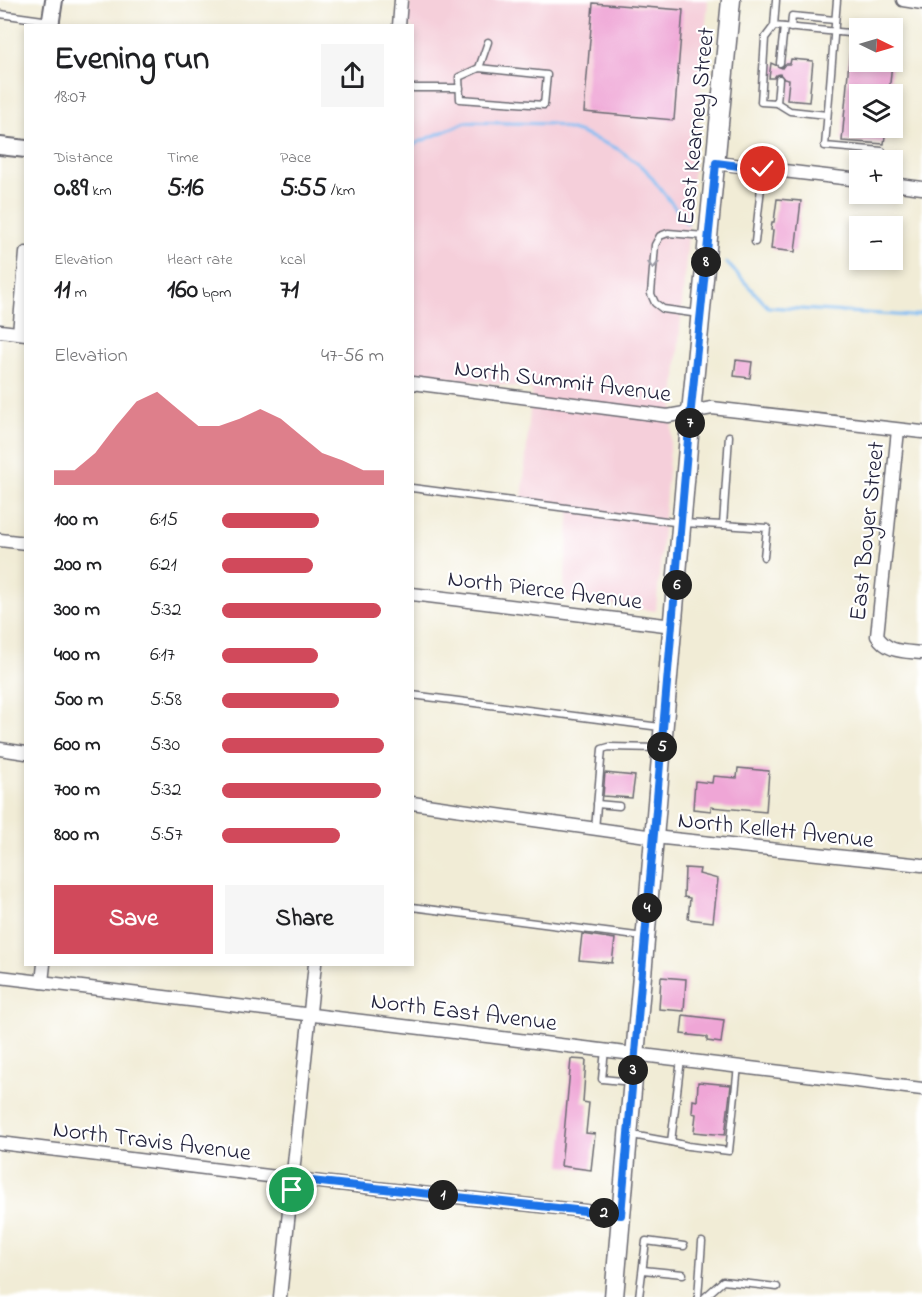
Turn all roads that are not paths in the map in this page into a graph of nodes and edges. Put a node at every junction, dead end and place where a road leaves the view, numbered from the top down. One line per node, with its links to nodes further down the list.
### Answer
1 (54, 0): 10 (street)
2 (401, 0): 11 (street)
3 (731, 0): 27 (main road, East Kearney Street)
4 (776, 0): 12 (lane)
5 (837, 0): 9 (lane)
6 (903, 0): 7 (street)
7 (922, 3)
8 (0, 14): 10 (lane)
9 (835, 20): 13 (lane); 14 (lane)
10 (51, 23)
11 (399, 24)
12 (774, 26): 13 (lane); 22 (lane)
13 (787, 27): 14 (lane); 17 (lane)
14 (834, 32): 15 (lane); 23 (lane)
15 (849, 33)
16 (488, 42): 18 (lane)
17 (780, 63)
18 (479, 68): 21 (lane); 21 (lane)
19 (779, 79): 22 (lane)
20 (414, 88): 21 (lane)
21 (460, 88)
22 (777, 103): 23 (lane)
23 (827, 115): 26 (lane)
24 (0, 146): 25 (street)
25 (24, 150)
26 (871, 150)
27 (716, 163): 28 (street); 32 (main road, East Kearney Street)
28 (763, 169): 29 (street); 33 (lane)
29 (849, 179)
30 (903, 185): 31 (street)
31 (922, 188)
32 (708, 237): 35 (main road, East Kearney Street); 35 (lane, one-way to 35)
33 (755, 242)
34 (24, 293): 37 (street)
35 (700, 314): 39 (main road, East Kearney Street)
36 (0, 330): 37 (street)
37 (22, 333)
38 (414, 383): 39 (street, North Summit Avenue)
39 (691, 413): 40 (street, North Summit Avenue); 44 (main road, East Kearney Street)
40 (898, 430): 41 (street, North Summit Avenue); 51 (street, East Boyer Street)
41 (922, 432)
42 (729, 436): 45 (lane)
43 (414, 488): 44 (lane)
44 (682, 523): 45 (lane); 50 (main road, East Kearney Street)
45 (723, 525): 48 (lane)
46 (0, 540): 47 (street)
47 (24, 543)
48 (764, 557)
49 (414, 594): 50 (street, North Pierce Avenue)
50 (673, 626): 53 (main road, East Kearney Street)
51 (922, 653)
52 (414, 695): 53 (lane)
53 (664, 728): 54 (main road, East Kearney Street)
54 (662, 748): 58 (lane); 61 (main road, East Kearney Street)
55 (0, 749): 56 (street)
56 (24, 753)
57 (414, 803): 60 (street, North Kellett Avenue)
58 (597, 804): 59 (lane); 60 (lane)
59 (619, 806)
60 (595, 829): 61 (street, North Kellett Avenue)
61 (654, 837): 62 (street, North Kellett Avenue); 64 (main road, East Kearney Street)
62 (922, 865)
63 (414, 907): 64 (lane)
64 (645, 937): 71 (main road, East Kearney Street)
65 (44, 966): 68 (street)
66 (315, 966): 69 (street)
67 (0, 977): 68 (street, North East Avenue)
68 (42, 982): 69 (street, North East Avenue)
69 (310, 1014): 70 (street, North East Avenue); 79 (street)
70 (605, 1050): 71 (street, North East Avenue); 74 (lane)
71 (635, 1053): 72 (street, North East Avenue); 74 (main road, East Kearney Street)
72 (681, 1059): 73 (street, North East Avenue); 77 (lane)
73 (738, 1066): 75 (street, North East Avenue); 77 (lane)
74 (632, 1082): 76 (main road, East Kearney Street)
75 (922, 1089)
76 (628, 1134): 77 (lane); 80 (main road, East Kearney Street)
77 (671, 1142)
78 (0, 1143): 79 (street, North Travis Avenue)
79 (293, 1179): 80 (street, North Travis Avenue); 86 (street)
80 (621, 1215): 87 (main road, East Kearney Street)
81 (702, 1242): 89 (lane)
82 (684, 1246): 83 (lane)
83 (643, 1270): 84 (lane); 88 (lane)
84 (683, 1274)
85 (777, 1287): 90 (lane)
86 (280, 1297)
87 (617, 1297)
88 (639, 1297)
89 (698, 1297)
90 (705, 1297)

